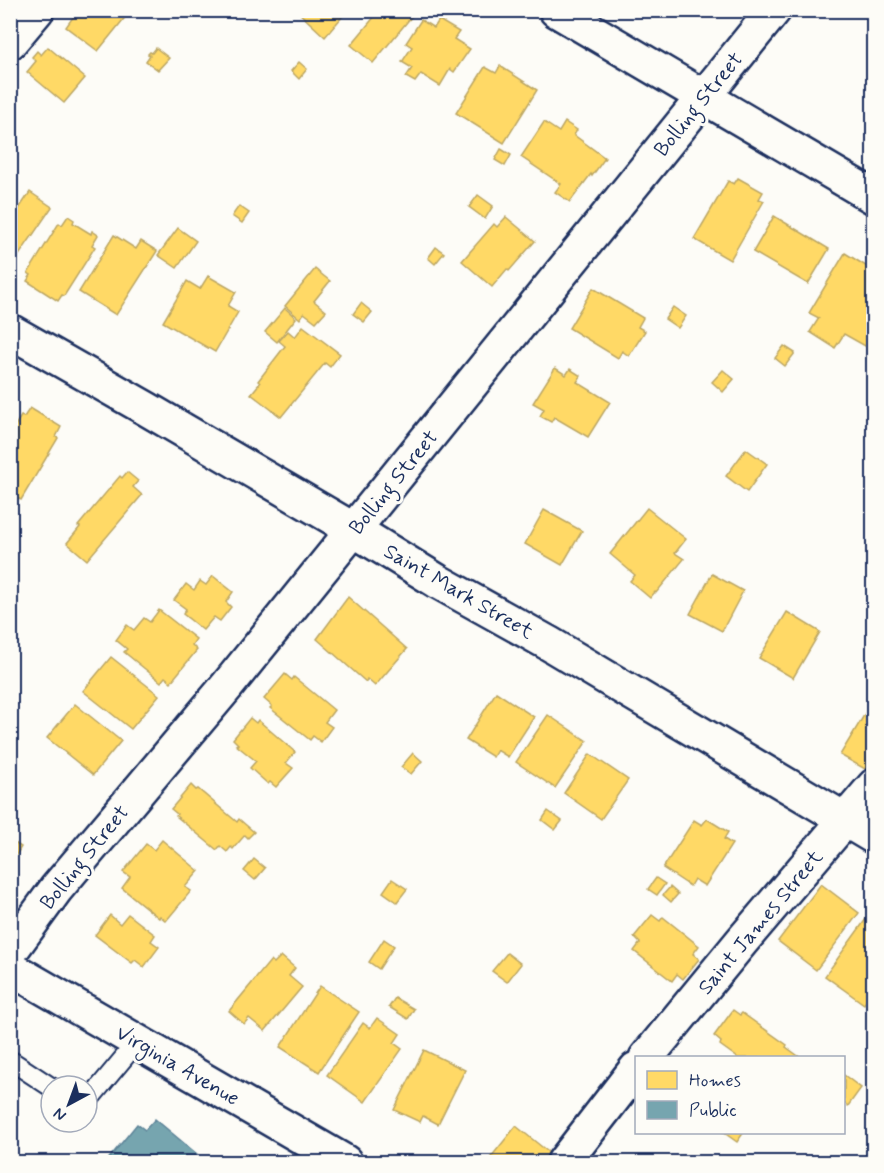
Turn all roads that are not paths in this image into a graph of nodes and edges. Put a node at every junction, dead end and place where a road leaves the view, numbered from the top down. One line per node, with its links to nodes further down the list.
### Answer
1 (37, 10): 4 (street)
2 (556, 10): 5 (street)
3 (774, 10): 5 (street, Bolling Street)
4 (10, 42)
5 (704, 97): 6 (street); 8 (street, Bolling Street)
6 (873, 197)
7 (10, 331): 8 (street, Saint Mark Street)
8 (354, 530): 10 (street, Saint Mark Street); 12 (street, Bolling Street)
9 (873, 786): 10 (street, Saint James Street)
10 (846, 820): 11 (street, Saint Mark Street); 15 (street, Saint James Street)
11 (873, 837)
12 (10, 952)
13 (10, 968): 14 (street, Virginia Avenue)
14 (137, 1042): 19 (lane); 20 (street, Virginia Avenue)
15 (648, 1056)
16 (10, 1060): 18 (lane)
17 (635, 1071): 21 (street)
18 (39, 1078)
19 (99, 1088)
20 (345, 1162)
21 (564, 1162)

